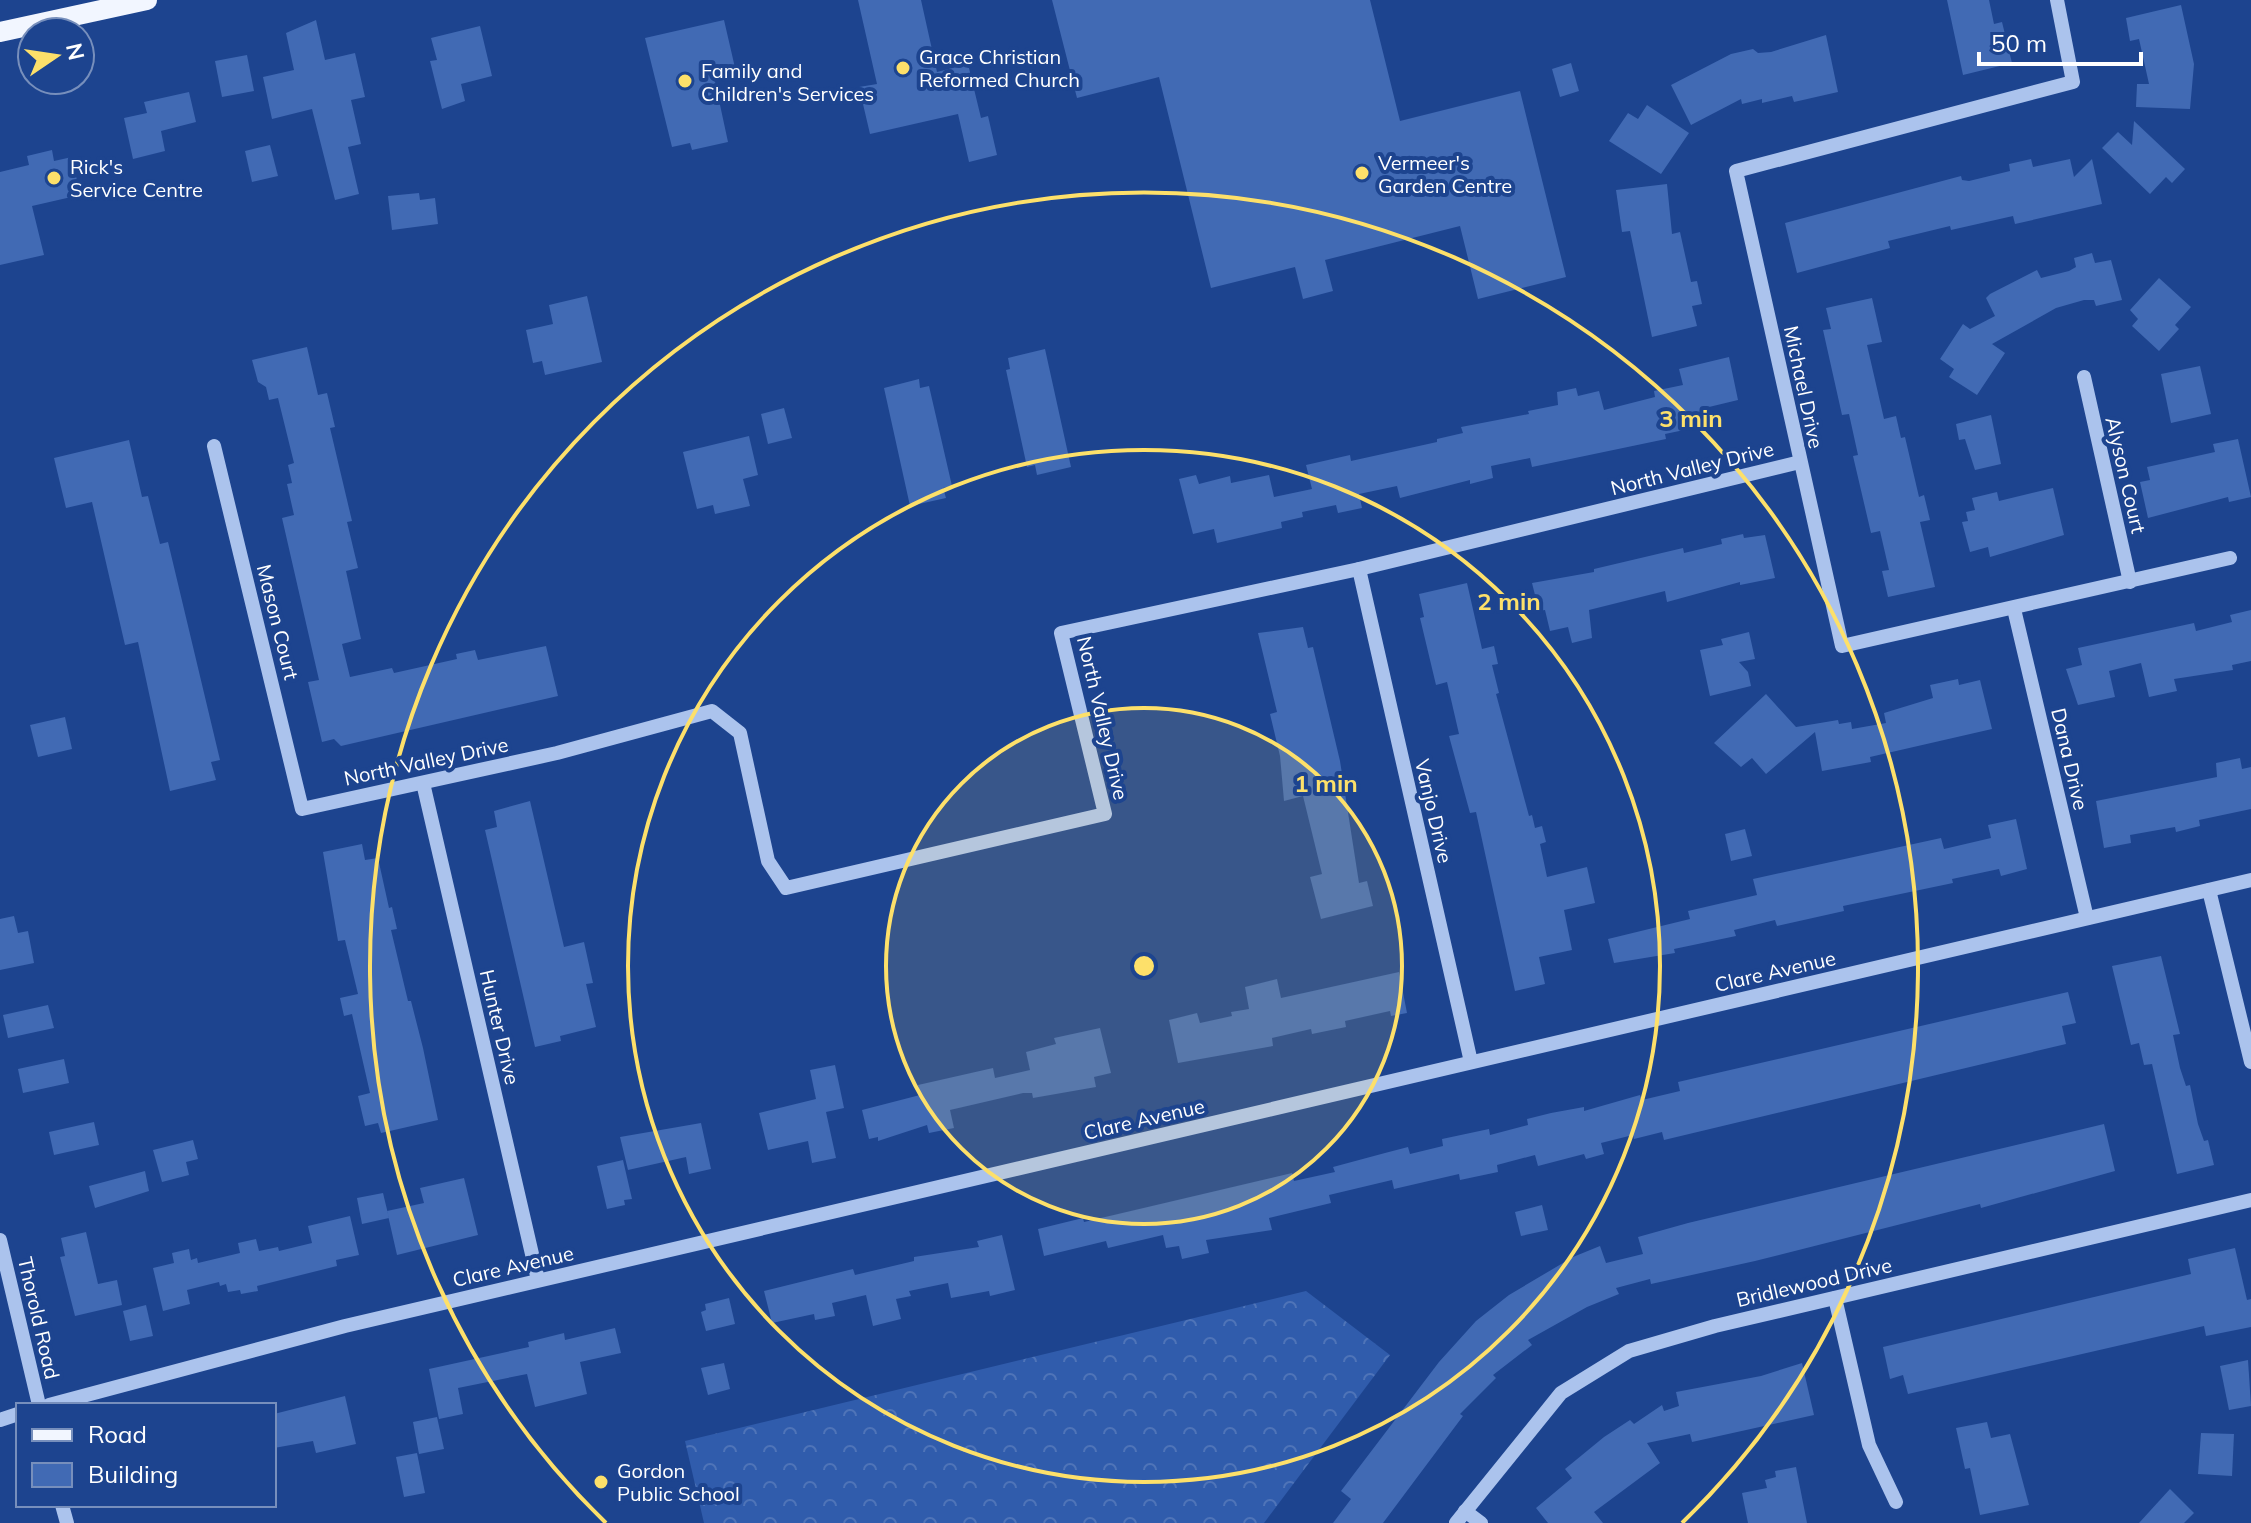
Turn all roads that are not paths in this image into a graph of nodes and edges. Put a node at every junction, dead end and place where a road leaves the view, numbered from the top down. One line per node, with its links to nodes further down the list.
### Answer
1 (147, 0): 3 (main road)
2 (2057, 0): 6 (street, Michael Drive)
3 (0, 32)
4 (2084, 377): 9 (street, Alyson Court)
5 (214, 446): 12 (street, Mason Court)
6 (1800, 462): 8 (street, North Valley Drive); 10 (street, Michael Drive)
7 (2230, 558): 9 (street, Michael Drive)
8 (1359, 569): 11 (street, North Valley Drive); 16 (street, Vanjo Drive)
9 (2130, 582): 10 (street, Michael Drive)
10 (2014, 609): 15 (street, Dana Drive)
11 (423, 783): 12 (street, North Valley Drive); 20 (street, Hunter Drive)
12 (302, 809)
13 (2251, 880): 14 (street, Clare Avenue)
14 (2209, 890): 15 (street, Clare Avenue); 17 (street)
15 (2087, 918): 16 (street, Clare Avenue)
16 (1471, 1062): 20 (street, Clare Avenue)
17 (2251, 1062)
18 (2251, 1200): 21 (street, Bridlewood Drive)
19 (0, 1240): 22 (street, Thorold Road)
20 (538, 1280): 23 (street, Clare Avenue)
21 (1835, 1298): 24 (street); 25 (street, Bridlewood Drive)
22 (39, 1403)
23 (56, 1403)
24 (1896, 1502)
25 (1461, 1517): 26 (street)
26 (1481, 1523)

